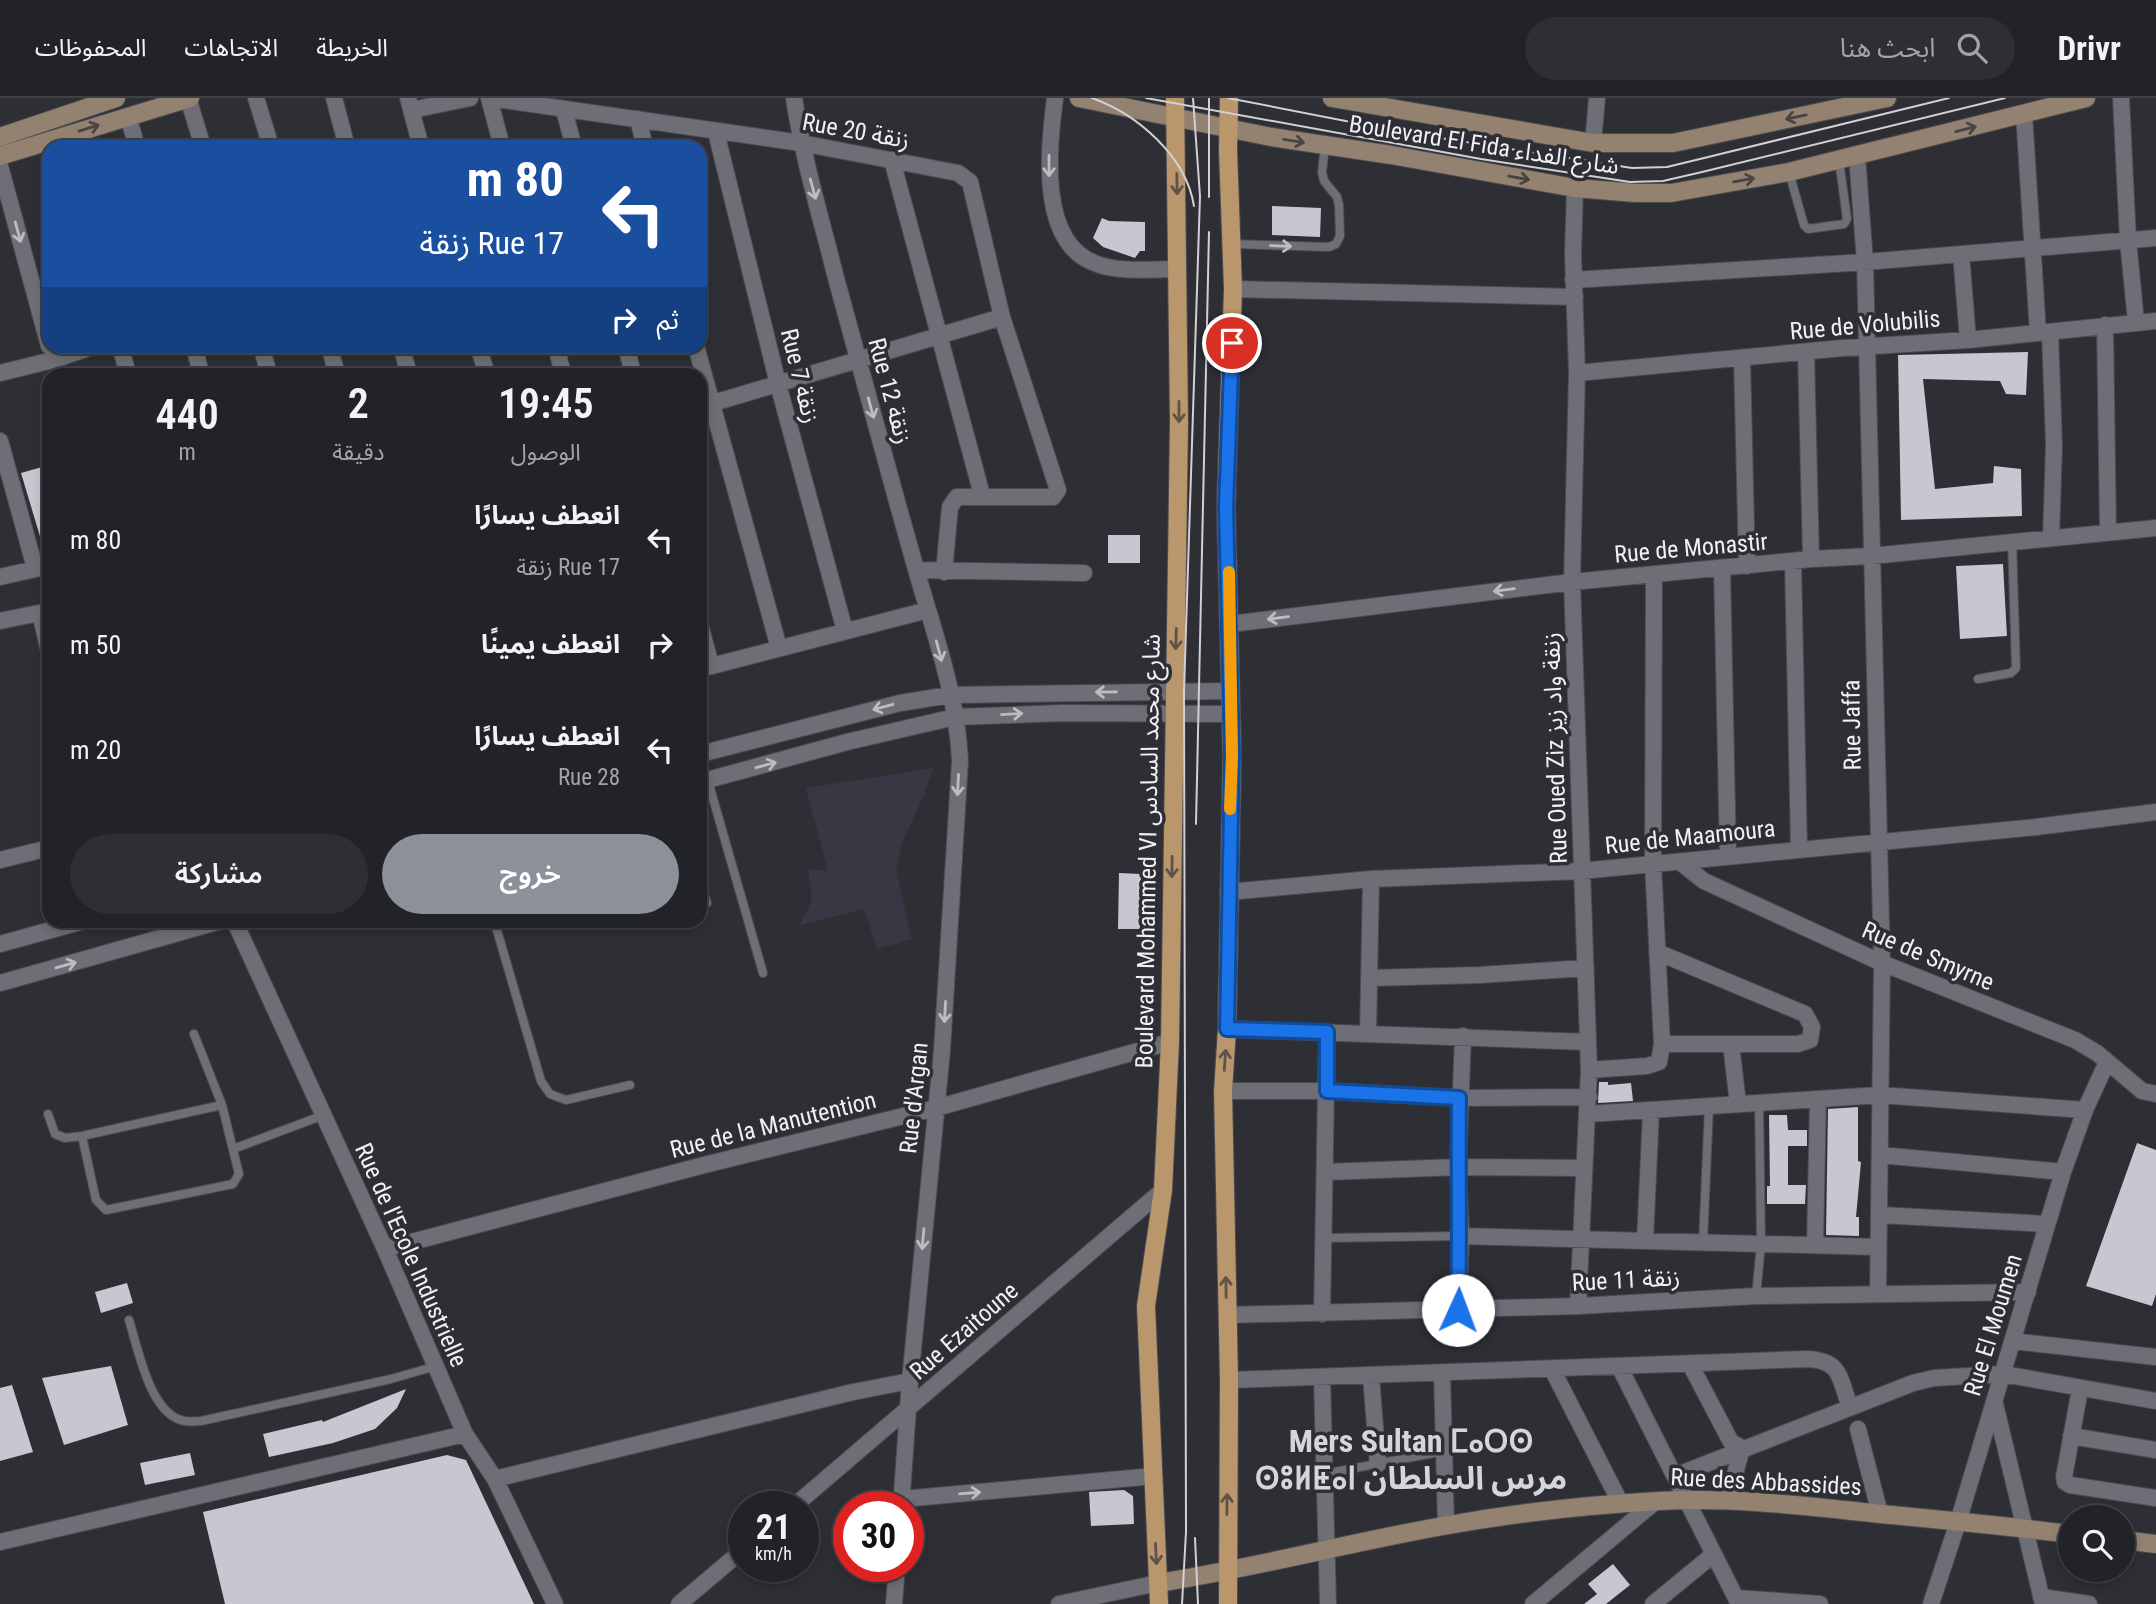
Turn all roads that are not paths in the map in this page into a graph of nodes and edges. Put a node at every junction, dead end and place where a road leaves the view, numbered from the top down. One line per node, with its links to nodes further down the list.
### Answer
1 (116, 98): 24 (main road)
2 (189, 98): 20 (main road); 27 (street)
3 (256, 98): 28 (street)
4 (334, 98): 29 (street)
5 (470, 98): 16 (street)
6 (489, 98): 18 (street, Rue 20 زنقة); 31 (street)
7 (794, 98): 34 (street, Rue 12 زنقة)
8 (1055, 98): 51 (street, one-way to 51)
9 (1079, 98): 17 (main road, Boulevard El Fida شارع الفداء)
10 (1229, 98): 22 (main road)
11 (1332, 98): 35 (main road, Boulevard El Fida شارع الفداء)
12 (1597, 98): 35 (street)
13 (2086, 98): 19 (main road, Boulevard El Fida شارع الفداء)
14 (2121, 98): 46 (street)
15 (1880, 99): 35 (main road, Boulevard El Fida شارع الفداء, one-way to 35)
16 (410, 104): 30 (street)
17 (1176, 107): 22 (main road, Boulevard El Fida شارع الفداء); 51 (main road, Boulevard Mohammed VI شارع محمد السادس, one-way to 51)
18 (564, 110): 21 (street, Rue 20 زنقة); 32 (street)
19 (2024, 114): 39 (main road, Boulevard El Fida شارع الفداء, one-way to 19); 48 (street)
20 (128, 116): 25 (main road, one-way to 20); 26 (street)
21 (639, 119): 23 (street, Rue 20 زنقة); 33 (street)
22 (1227, 127): 36 (main road, Boulevard El Fida شارع الفداء, one-way to 36); 47 (main road)
23 (716, 132): 34 (street, Rue 20 زنقة); 70 (street, Rue 7 زنقة)
24 (0, 137)
25 (68, 140)
26 (135, 140)
27 (201, 140)
28 (269, 140)
29 (345, 140)
30 (419, 140)
31 (500, 140)
32 (571, 140)
33 (644, 140)
34 (801, 143): 40 (street, Rue 20 زنقة); 67 (street, Rue 12 زنقة, one-way to 67)
35 (1593, 143)
36 (1325, 146): 44 (main road, Boulevard El Fida شارع الفداء, one-way to 44); 47 (lane, one-way to 36)
37 (42, 147): 38 (main road)
38 (0, 156)
39 (1857, 156): 41 (main road, Boulevard El Fida شارع الفداء); 50 (street, Rue Jaffa)
40 (892, 160): 55 (street, Rue 20 زنقة); 61 (street)
41 (1839, 160): 43 (main road, Boulevard El Fida شارع الفداء); 43 (lane)
42 (0, 166): 56 (street, one-way to 56)
43 (1789, 172): 44 (main road, Boulevard El Fida شارع الفداء, one-way to 43)
44 (1576, 188): 52 (street, Rue Oued Ziz زنقة واد زيز)
45 (2156, 238): 46 (street)
46 (2128, 240): 48 (street); 58 (street)
47 (1233, 244): 53 (main road)
48 (2034, 249): 49 (street); 60 (street)
49 (1961, 254): 50 (street); 62 (street)
50 (1865, 262): 52 (street); 63 (street, Rue Jaffa)
51 (1178, 269): 99 (main road, Boulevard Mohammed VI شارع محمد السادس, one-way to 99)
52 (1573, 280): 54 (street, Rue Oued Ziz زنقة واد زيز)
53 (1233, 289): 54 (street); 94 (main road)
54 (1575, 298): 69 (street, Rue Oued Ziz زنقة واد زيز)
55 (1002, 317): 61 (street); 74 (street)
56 (42, 320)
57 (2156, 321): 58 (street, Rue de Volubilis)
58 (2136, 322): 59 (street, Rue de Volubilis)
59 (2105, 326): 60 (street, Rue de Volubilis); 76 (street)
60 (2044, 333): 62 (street, Rue de Volubilis); 77 (street)
61 (941, 337): 67 (street); 74 (street)
62 (1968, 340): 63 (street, Rue de Volubilis)
63 (1867, 346): 64 (street, Rue de Volubilis); 79 (street, Rue Jaffa)
64 (1806, 352): 66 (street, Rue de Volubilis); 80 (street)
65 (52, 357): 68 (street)
66 (1742, 358): 69 (street, Rue de Volubilis); 82 (street)
67 (858, 362): 70 (street); 85 (street, Rue 12 زنقة, one-way to 85)
68 (0, 373)
69 (1577, 373): 90 (street, Rue Oued Ziz زنقة واد زيز)
70 (778, 384): 71 (street); 95 (street, Rue 7 زنقة)
71 (707, 405)
72 (707, 413): 96 (street)
73 (0, 441): 83 (street)
74 (982, 495): 86 (street)
75 (2156, 528): 76 (street, Rue de Monastir)
76 (2108, 532): 77 (street, Rue de Monastir)
77 (2051, 538): 78 (street, Rue de Monastir)
78 (2012, 541): 79 (street, Rue de Monastir); 98 (lane)
79 (1871, 556): 80 (street, Rue de Monastir); 111 (street, Rue Jaffa)
80 (1811, 559): 81 (street, Rue de Monastir)
81 (1793, 562): 82 (street, Rue de Monastir); 112 (street)
82 (1747, 566): 84 (street, Rue de Monastir)
83 (42, 567): 89 (street)
84 (1722, 568): 88 (street, Rue de Monastir); 114 (street)
85 (916, 570): 86 (street); 91 (street, Rue 12 زنقة)
86 (944, 572): 87 (street)
87 (1084, 573)
88 (1654, 575): 90 (street, Rue de Monastir); 117 (street)
89 (0, 577)
90 (1572, 582): 94 (street, Rue de Monastir, one-way to 94); 118 (street, Rue Oued Ziz زنقة واد زيز)
91 (928, 610): 95 (street); 102 (street, Rue 12 زنقة, one-way to 102)
92 (42, 612): 93 (street)
93 (0, 621)
94 (1230, 624): 100 (main road)
95 (845, 631): 96 (street)
96 (779, 648): 97 (street)
97 (707, 667)
98 (1978, 679)
99 (1174, 691): 100 (street); 101 (street, one-way to 101); 103 (main road, Boulevard Mohammed VI شارع محمد السادس)
100 (1231, 691): 105 (main road)
101 (1062, 692): 102 (street); 104 (street)
102 (950, 695): 106 (street, Rue d'Argan); 107 (street, one-way to 107)
103 (1174, 712): 104 (street); 105 (street); 137 (main road, Boulevard Mohammed VI شارع محمد السادس, one-way to 137)
104 (1063, 713): 106 (street, one-way to 104)
105 (1231, 714): 120 (main road)
106 (955, 717): 108 (street, one-way to 106); 155 (street, Rue d'Argan, one-way to 155)
107 (707, 752)
108 (707, 780)
109 (707, 791): 129 (lane)
110 (2156, 812): 111 (street, Rue de Maamoura)
111 (1878, 843): 112 (street, Rue de Maamoura); 127 (street, Rue Jaffa)
112 (1799, 848): 114 (street, Rue de Maamoura)
113 (42, 850): 115 (street)
114 (1728, 857): 116 (street, Rue de Maamoura)
115 (0, 860)
116 (1680, 862): 117 (street, Rue de Maamoura); 127 (street, Rue de Smyrne)
117 (1653, 863): 118 (street, Rue de Maamoura); 126 (street)
118 (1581, 871): 119 (street, Rue de Maamoura); 128 (street, Rue Oued Ziz زنقة واد زيز)
119 (1371, 879): 120 (street, Rue de Maamoura); 130 (street)
120 (1228, 892): 132 (main road)
121 (57, 928): 125 (street)
122 (196, 928): 131 (street, one-way to 122)
123 (238, 928): 159 (street, Rue de l'Ecole Industrielle)
124 (496, 928): 143 (lane)
125 (0, 944)
126 (1657, 952): 139 (street); 140 (street)
127 (1882, 963): 141 (street, Rue de Smyrne); 147 (street, Rue Jaffa)
128 (1586, 968): 130 (street); 138 (street, Rue Oued Ziz زنقة واد زيز)
129 (763, 973)
130 (1370, 978): 134 (street)
131 (0, 983)
132 (1227, 1029): 133 (street); 144 (main road, one-way to 132)
133 (1327, 1032): 134 (street); 145 (street)
134 (1368, 1033): 136 (street)
135 (194, 1034): 152 (lane)
136 (1463, 1036): 138 (street); 148 (street)
137 (1170, 1042): 155 (street, Rue de la Manutention); 167 (main road, Boulevard Mohammed VI شارع محمد السادس)
138 (1588, 1042): 142 (street, Rue Oued Ziz زنقة واد زيز)
139 (1662, 1044): 140 (street); 142 (street)
140 (1731, 1044): 151 (street)
141 (2107, 1062): 146 (street, Rue de Smyrne); 156 (street, Rue El Moumen)
142 (1589, 1070): 153 (street, Rue Oued Ziz زنقة واد زيز)
143 (630, 1085)
144 (1223, 1091): 145 (street); 185 (main road, one-way to 144)
145 (1327, 1091): 148 (street); 165 (street)
146 (2156, 1094)
147 (1880, 1095): 149 (street); 156 (street); 162 (street, Rue Jaffa)
148 (1459, 1098): 153 (street); 163 (street)
149 (1818, 1099): 150 (street); 176 (street)
150 (1759, 1102): 151 (street); 175 (lane)
151 (1738, 1104): 154 (street)
152 (222, 1105): 160 (lane); 161 (lane)
153 (1589, 1105): 157 (street); 164 (street, Rue Oued Ziz زنقة واد زيز)
154 (1709, 1107): 157 (street); 174 (lane)
155 (936, 1108): 178 (street, Rue de la Manutention); 198 (street, Rue d'Argan, one-way to 198)
156 (2085, 1110): 166 (street, Rue El Moumen)
157 (1651, 1111): 173 (street)
158 (48, 1114): 160 (lane)
159 (324, 1115): 161 (lane); 178 (street, Rue de l'Ecole Industrielle)
160 (82, 1136): 161 (lane)
161 (233, 1149)
162 (1880, 1155): 166 (street); 168 (street, Rue Jaffa)
163 (1458, 1167): 164 (street); 165 (street); 170 (street)
164 (1583, 1168): 172 (street, Rue Oued Ziz زنقة واد زيز)
165 (1326, 1172): 171 (street)
166 (2063, 1172): 169 (street, Rue El Moumen)
167 (1163, 1190): 203 (street, Rue Ezaitoune); 212 (main road, Boulevard Mohammed VI شارع محمد السادس)
168 (1880, 1215): 169 (street); 177 (street, Rue Jaffa)
169 (2047, 1224): 179 (street, Rue El Moumen)
170 (1461, 1236): 171 (lane); 172 (street); 183 (street)
171 (1324, 1238): 184 (street)
172 (1580, 1240): 173 (street); 182 (street, Rue Oued Ziz زنقة واد زيز)
173 (1645, 1241): 174 (street)
174 (1703, 1242): 175 (street)
175 (1761, 1244): 176 (street); 181 (lane)
176 (1815, 1245): 177 (street)
177 (1878, 1247): 180 (street, Rue Jaffa)
178 (386, 1249): 190 (street, Rue de l'Ecole Industrielle)
179 (2028, 1292): 180 (street, Rue 11 زنقة); 187 (street, Rue El Moumen)
180 (1878, 1293): 181 (street, Rue 11 زنقة)
181 (1756, 1296): 182 (street, Rue 11 زنقة)
182 (1578, 1306): 183 (street, Rue 11 زنقة)
183 (1458, 1310): 184 (street, Rue 11 زنقة)
184 (1322, 1314): 185 (street, Rue 11 زنقة)
185 (1227, 1315): 197 (main road)
186 (128, 1320): 190 (lane)
187 (2012, 1340): 188 (street); 194 (street, Rue El Moumen)
188 (2156, 1357)
189 (1690, 1364): 191 (street); 202 (street); 207 (street)
190 (436, 1366): 205 (street, Rue de l'Ecole Industrielle)
191 (1619, 1366): 192 (street); 213 (street)
192 (1552, 1369): 193 (street); 222 (street)
193 (1442, 1373): 195 (street); 209 (street)
194 (2003, 1374): 199 (street); 201 (street, Rue El Moumen); 202 (street)
195 (1371, 1376): 196 (street); 210 (street)
196 (1322, 1378): 197 (street); 211 (street)
197 (1229, 1380): 234 (main road, one-way to 197)
198 (910, 1381): 203 (street, Rue d'Argan); 214 (street)
199 (2080, 1390): 200 (street); 206 (street)
200 (2156, 1401)
201 (1994, 1402): 224 (street, Rue El Moumen); 226 (street)
202 (1850, 1407): 207 (street)
203 (907, 1409): 215 (street, Rue Ezaitoune); 216 (street, Rue d'Argan)
204 (1858, 1429): 223 (street)
205 (466, 1434): 214 (street, Rue de l'Ecole Industrielle); 229 (street)
206 (2071, 1436): 208 (street); 217 (street)
207 (1742, 1448): 213 (street); 219 (street)
208 (2156, 1450)
209 (1444, 1451): 210 (lane); 225 (street)
210 (1378, 1464): 211 (lane)
211 (1324, 1474): 231 (street)
212 (1154, 1476): 220 (street, one-way to 212); 236 (main road, Boulevard Mohammed VI شارع محمد السادس, one-way to 236)
213 (1675, 1476): 218 (street)
214 (495, 1479): 239 (street, Rue de l'Ecole Industrielle)
215 (812, 1491)
216 (902, 1491)
217 (2156, 1498)
218 (1687, 1500): 219 (main road, Rue des Abbassides); 221 (main road, Rue des Abbassides); 232 (street)
219 (1728, 1500): 223 (main road, Rue des Abbassides)
220 (924, 1501)
221 (1656, 1501): 222 (main road, Rue des Abbassides); 246 (street)
222 (1621, 1504): 225 (main road, Rue des Abbassides)
223 (1880, 1514): 224 (main road, Rue des Abbassides)
224 (1958, 1522): 226 (main road, Rue des Abbassides); 249 (street, Rue El Moumen)
225 (1446, 1525): 231 (main road, Rue des Abbassides)
226 (2025, 1529): 227 (main road, Rue des Abbassides); 237 (street)
227 (2058, 1533)
228 (2135, 1541): 230 (main road)
229 (0, 1542)
230 (2156, 1544)
231 (1325, 1549): 234 (main road, Rue des Abbassides); 245 (street)
232 (1714, 1554): 238 (street); 247 (street)
233 (728, 1563): 240 (street)
234 (1227, 1572): 236 (main road, Rue des Abbassides); 244 (main road)
235 (896, 1582): 241 (street)
236 (1158, 1583): 242 (street); 243 (main road, Boulevard Mohammed VI شارع محمد السادس)
237 (2042, 1600): 250 (street)
238 (1737, 1601): 248 (street)
239 (555, 1604)
240 (679, 1604)
241 (894, 1604)
242 (1059, 1604)
243 (1159, 1604)
244 (1228, 1604)
245 (1328, 1604)
246 (1533, 1604)
247 (1653, 1604)
248 (1820, 1604)
249 (1931, 1604)
250 (2089, 1604)

